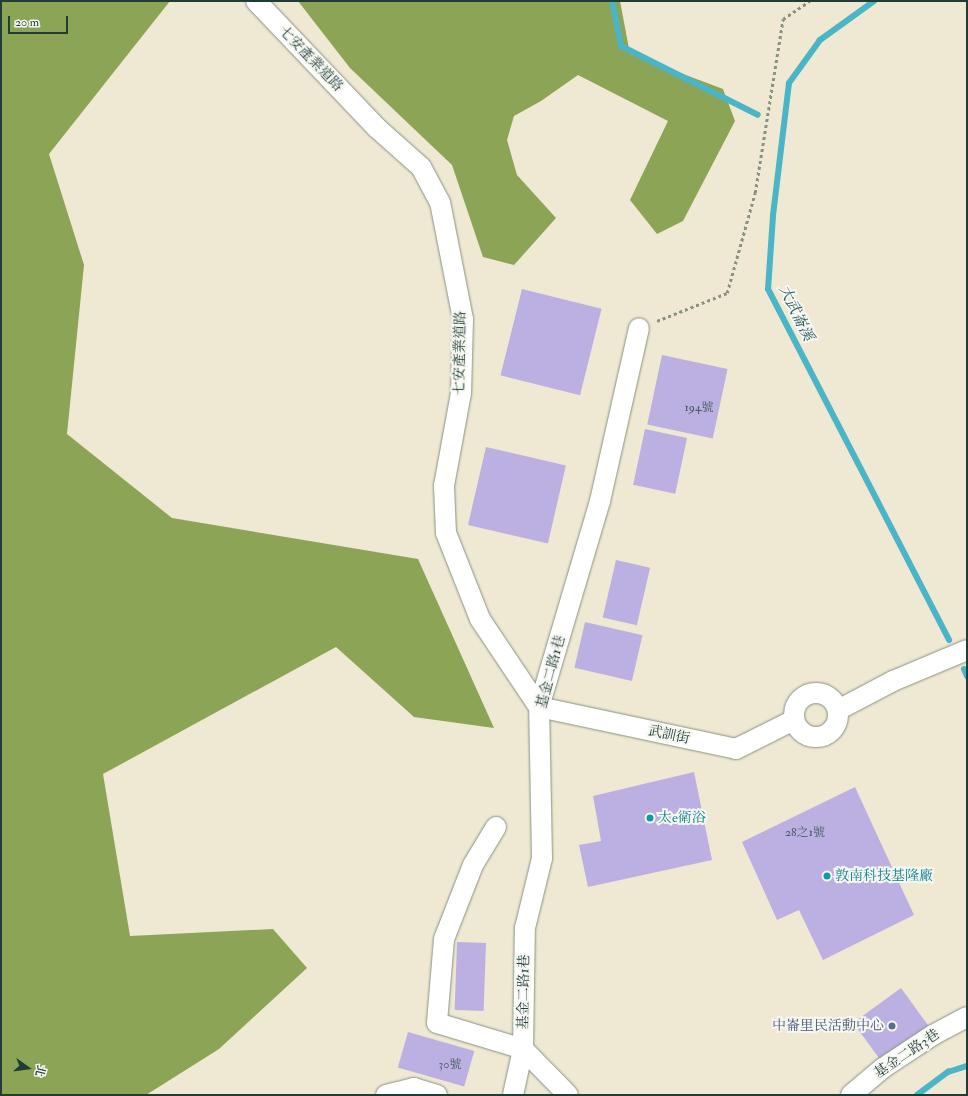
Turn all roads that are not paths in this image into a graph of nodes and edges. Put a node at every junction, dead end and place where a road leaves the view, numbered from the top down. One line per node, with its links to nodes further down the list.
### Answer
1 (256, 1): 4 (street, 七安產業道路)
2 (639, 328): 4 (street, 基金二路1巷)
3 (967, 650): 5 (street)
4 (539, 707): 6 (street, 武訓街); 9 (street, 基金二路1巷)
5 (838, 710): 6 (street); 6 (street)
6 (794, 720)
7 (496, 827): 9 (street)
8 (967, 1017): 14 (street, 基金二路3巷)
9 (523, 1049): 12 (street, 基金二路1巷); 13 (street)
10 (386, 1095): 11 (street)
11 (437, 1095)
12 (513, 1095)
13 (568, 1095)
14 (851, 1095)

